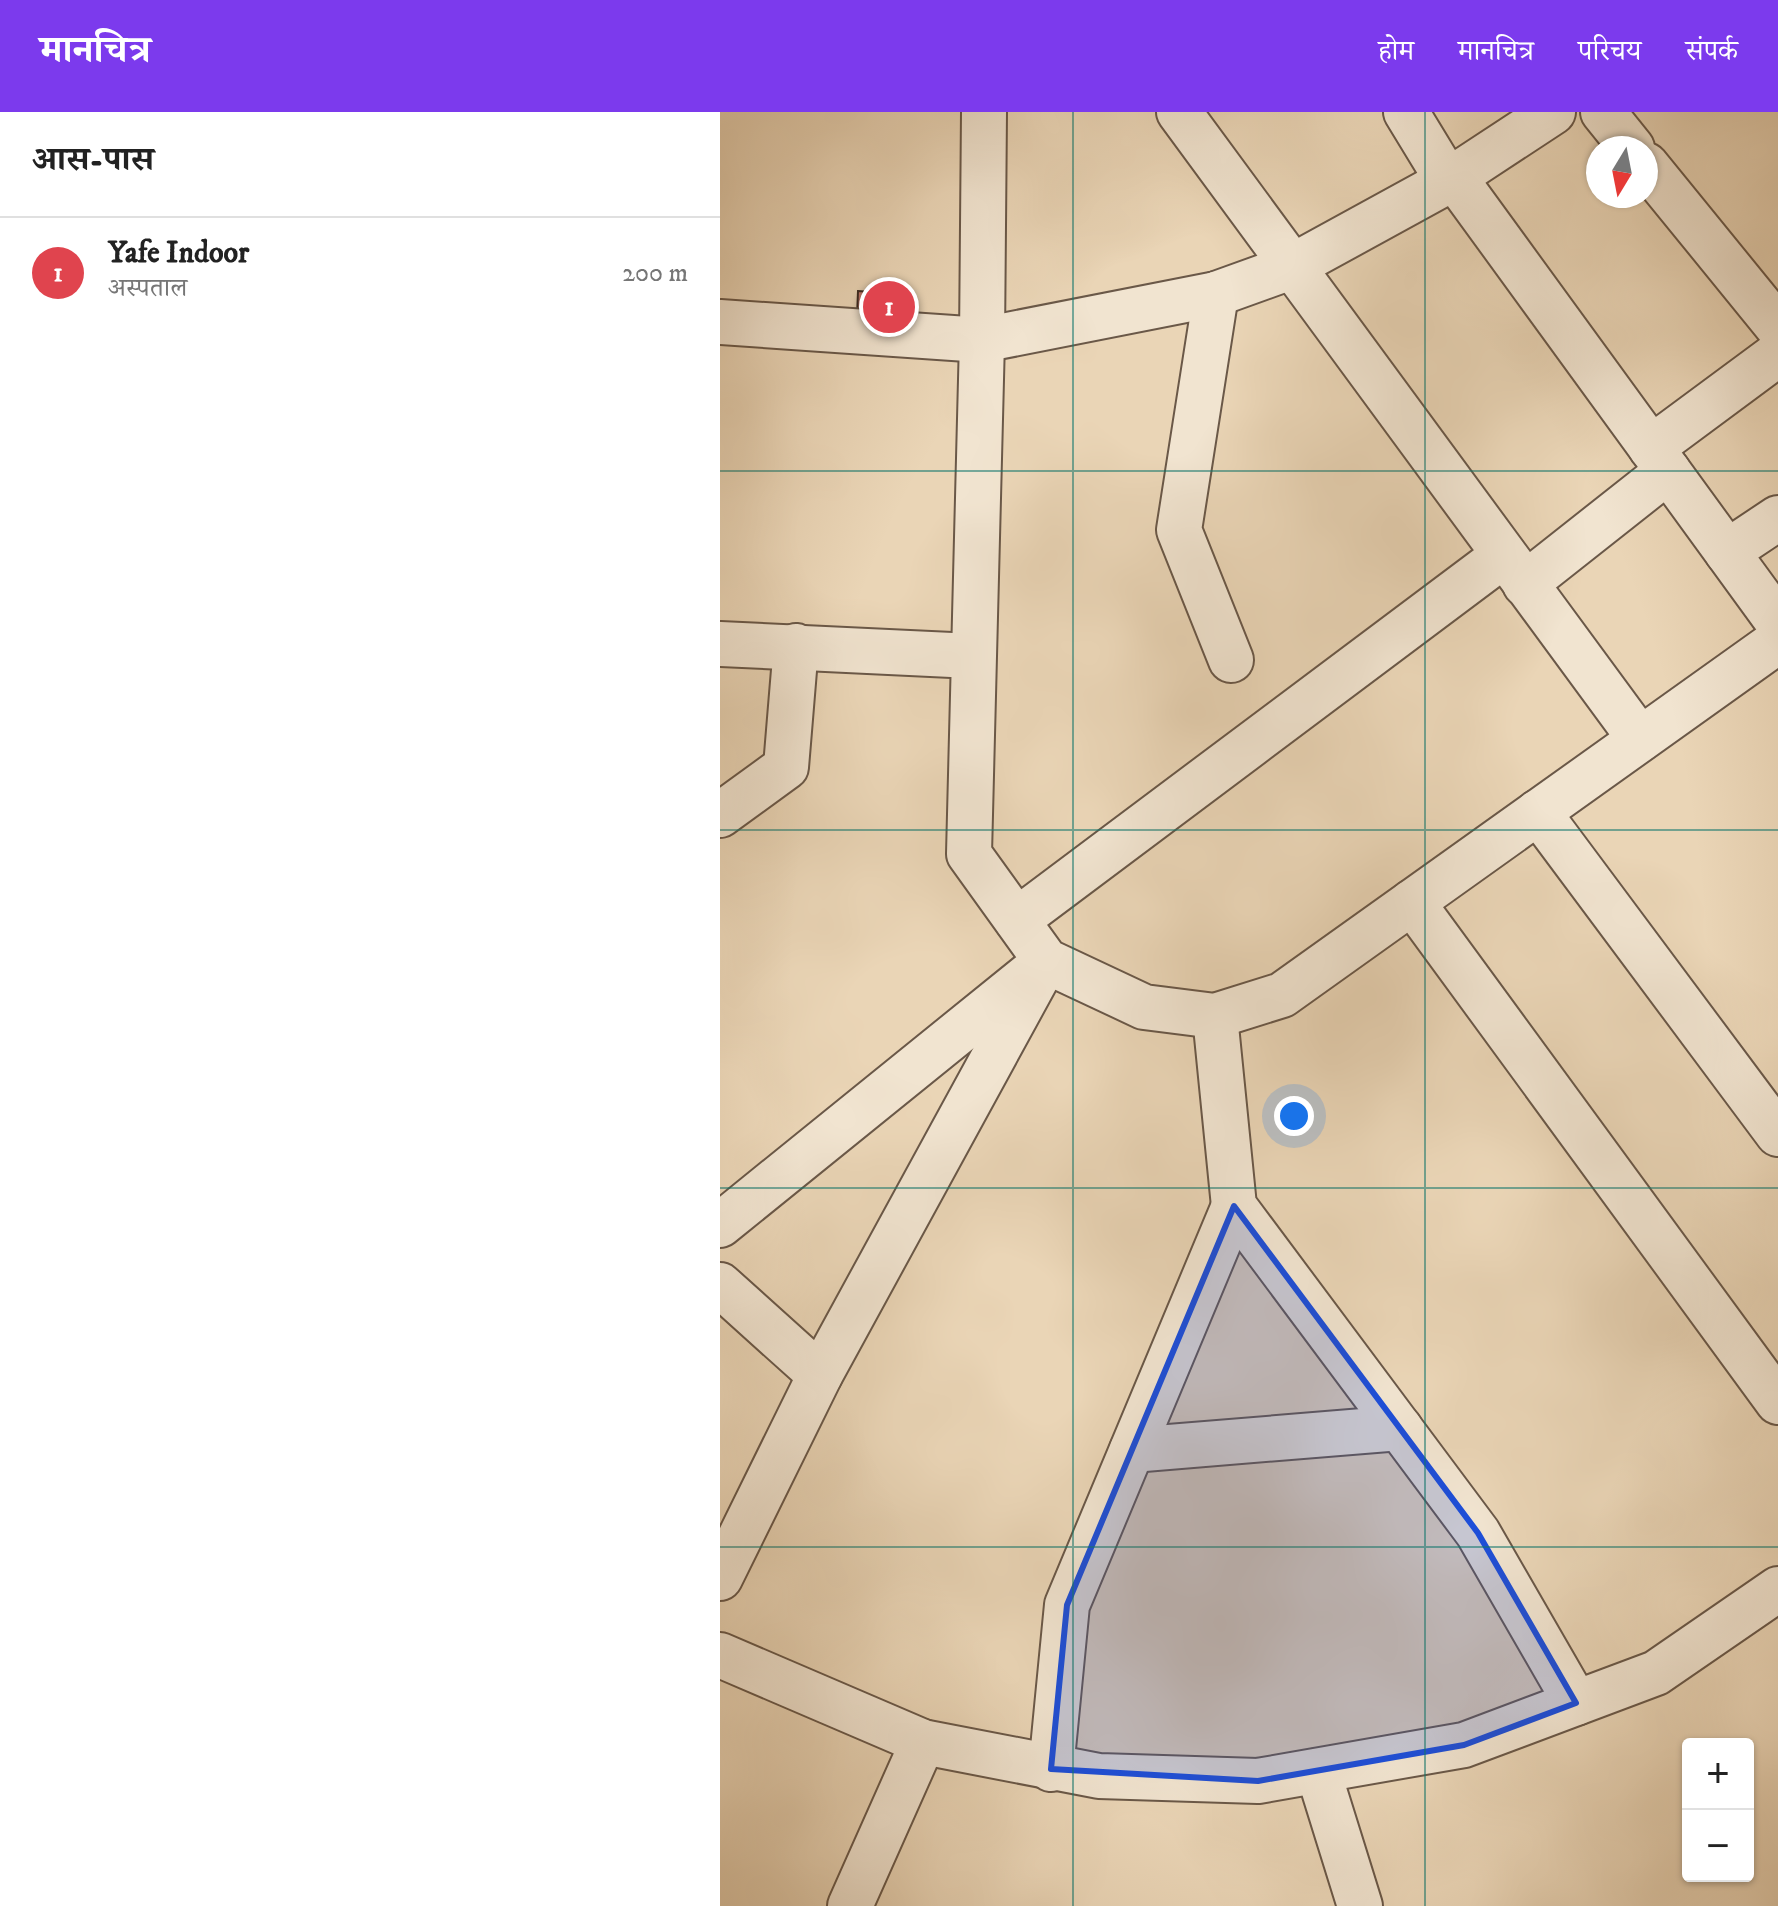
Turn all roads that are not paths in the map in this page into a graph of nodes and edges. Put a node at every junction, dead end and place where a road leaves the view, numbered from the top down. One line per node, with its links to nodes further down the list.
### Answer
1 (984, 112): 13 (street)
2 (1179, 112): 9 (street)
3 (1406, 112): 7 (street)
4 (1553, 112): 7 (street)
5 (1603, 112): 6 (street)
6 (1622, 136)
7 (1451, 179): 9 (street); 15 (street)
8 (1658, 180): 12 (street)
9 (1291, 267): 10 (street); 18 (street)
10 (1216, 294): 13 (street); 24 (street)
11 (720, 322): 13 (street)
12 (1778, 327)
13 (982, 340): 23 (street)
14 (1778, 354): 15 (street)
15 (1659, 459): 17 (street); 18 (street)
16 (1778, 518): 17 (street)
17 (1727, 552): 19 (street)
18 (1514, 570): 25 (street); 29 (street)
19 (1778, 622)
20 (1778, 641): 25 (street)
21 (720, 644): 22 (street)
22 (796, 646): 23 (street); 27 (street)
23 (973, 656): 29 (street)
24 (1231, 660)
25 (1640, 739): 26 (street)
26 (1538, 812): 28 (street); 32 (street)
27 (720, 815)
28 (1412, 902): 31 (street); 37 (street)
29 (1017, 920): 30 (street)
30 (1046, 961): 31 (street); 34 (street); 36 (street)
31 (1215, 1016): 33 (street)
32 (1778, 1134)
33 (1234, 1206): 38 (street); 39 (street)
34 (720, 1225)
35 (720, 1285): 36 (street)
36 (820, 1375): 40 (street)
37 (1778, 1402)
38 (1400, 1428): 39 (street); 43 (street)
39 (1132, 1450): 45 (street)
40 (720, 1578)
41 (1778, 1589): 43 (street)
42 (720, 1655): 44 (street)
43 (1576, 1703): 46 (street)
44 (923, 1742): 45 (street); 47 (street)
45 (1051, 1769): 46 (street)
46 (1318, 1771): 48 (street)
47 (850, 1906)
48 (1360, 1906)

